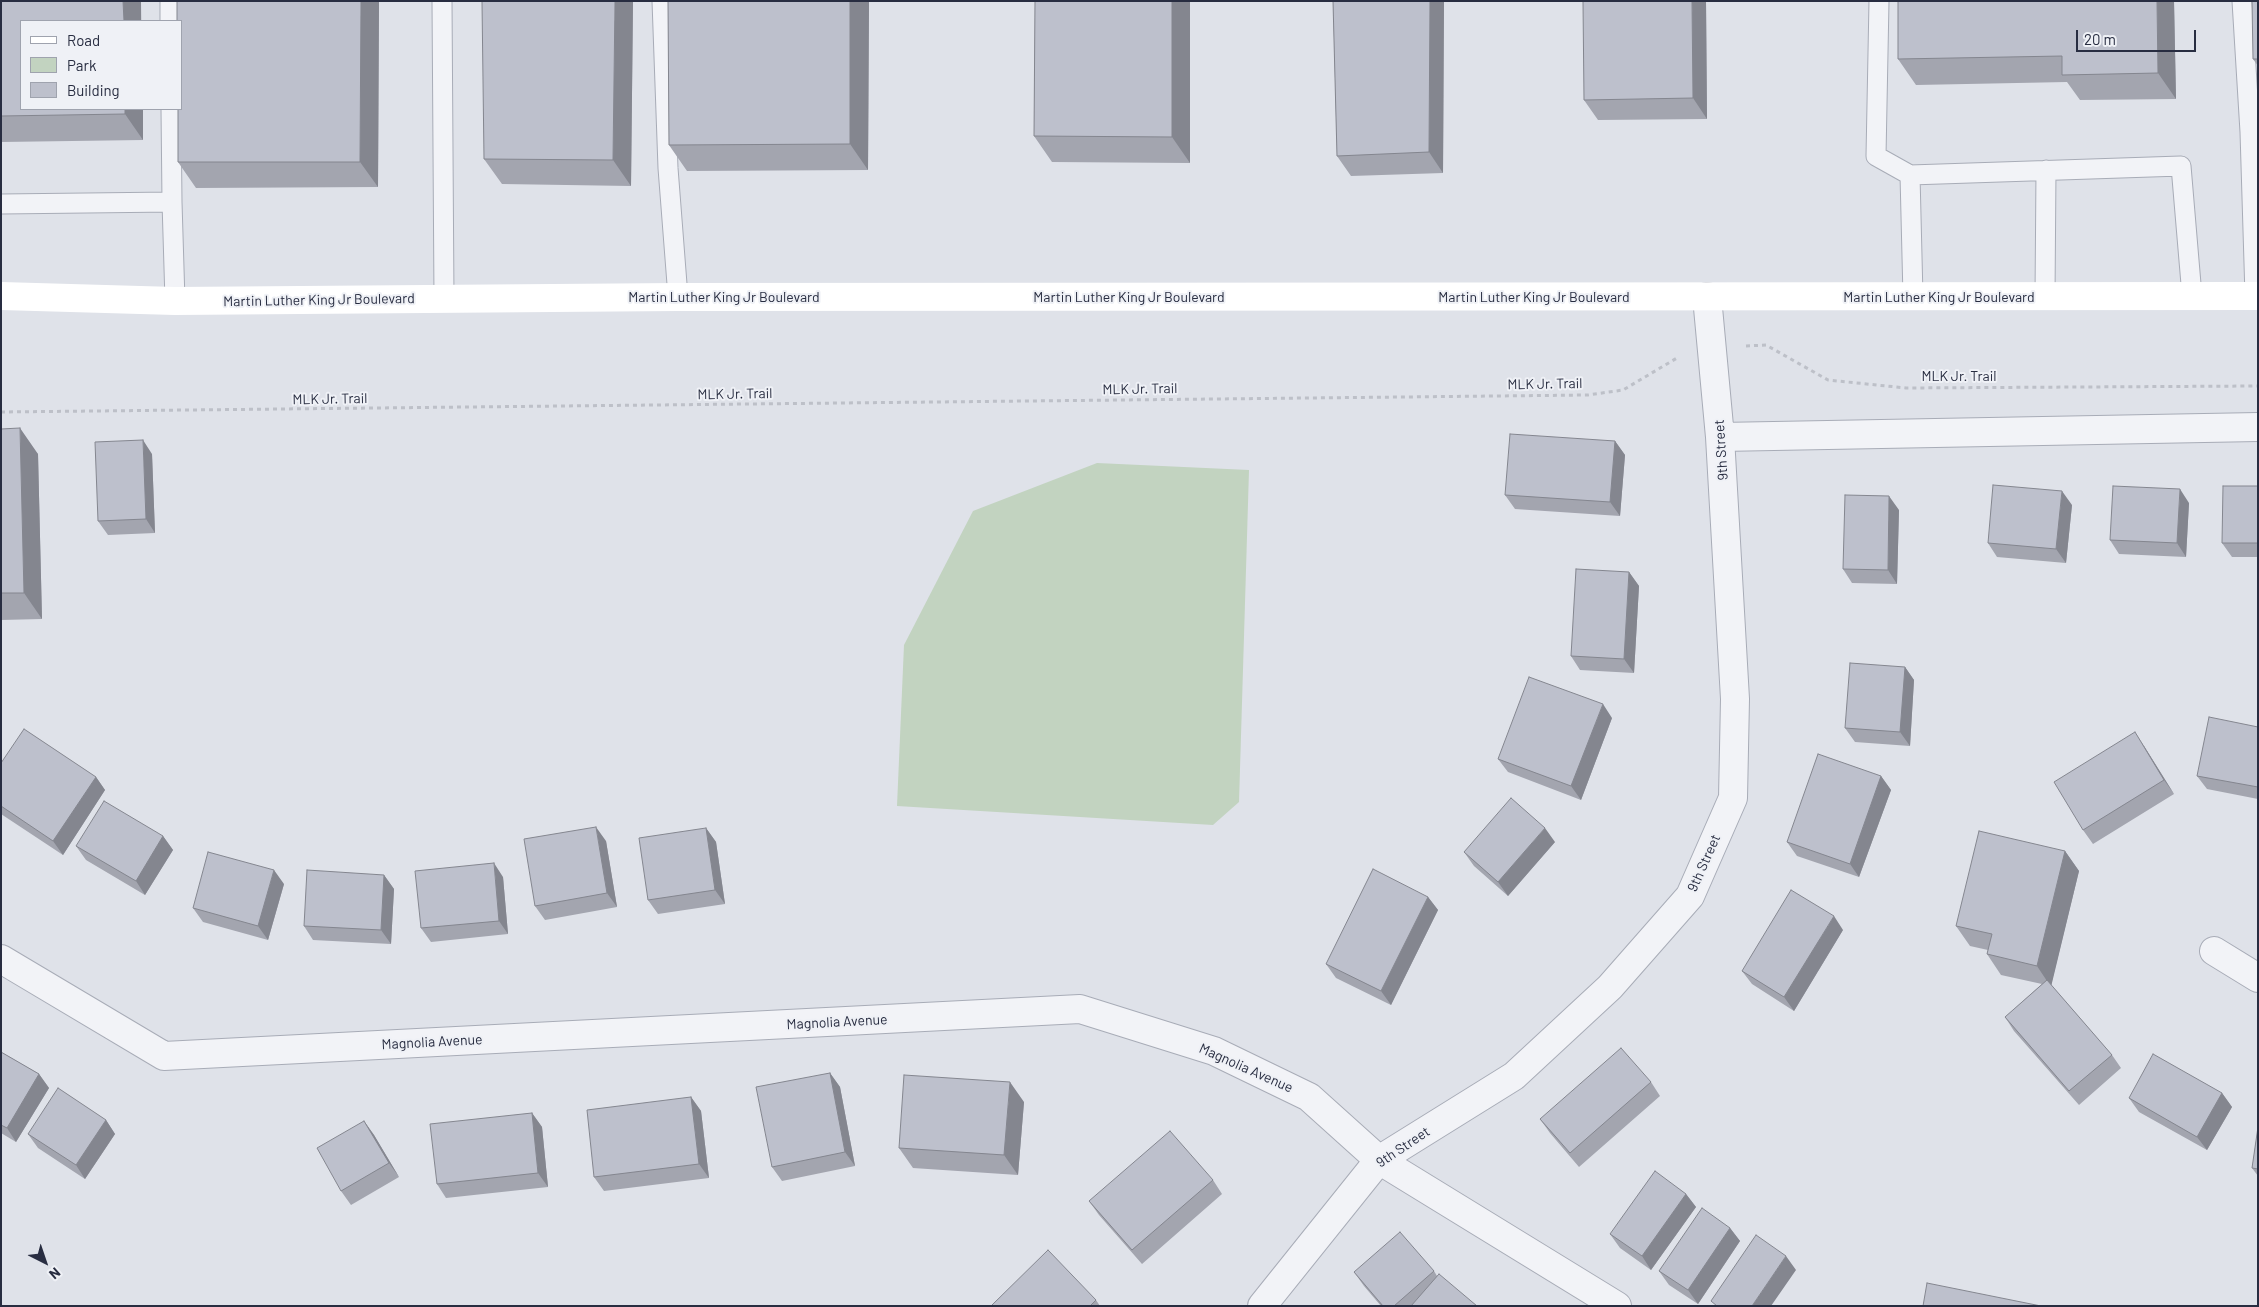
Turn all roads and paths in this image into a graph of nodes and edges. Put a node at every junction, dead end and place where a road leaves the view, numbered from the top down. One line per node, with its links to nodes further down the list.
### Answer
1 (170, 1): 6 (lane)
2 (442, 1): 20 (lane)
3 (662, 1): 17 (lane)
4 (1879, 1): 10 (lane)
5 (2242, 1): 8 (lane)
6 (170, 20)
7 (171, 110): 11 (lane)
8 (2254, 132): 16 (lane)
9 (2046, 170): 10 (lane); 14 (lane); 15 (lane)
10 (1910, 175): 19 (lane)
11 (172, 202): 12 (lane); 21 (lane)
12 (1, 204)
13 (1, 296): 21 (main road, Martin Luther King Jr Boulevard)
14 (2045, 296): 15 (main road, Martin Luther King Jr Boulevard); 19 (main road, Martin Luther King Jr Boulevard)
15 (2192, 296): 16 (main road, Martin Luther King Jr Boulevard)
16 (2257, 296)
17 (678, 297): 18 (main road, Martin Luther King Jr Boulevard); 20 (main road, Martin Luther King Jr Boulevard)
18 (1706, 297): 19 (main road, Martin Luther King Jr Boulevard); 22 (street, 9th Street)
19 (1913, 297)
20 (444, 299): 21 (main road, Martin Luther King Jr Boulevard)
21 (175, 301)
22 (1712, 347): 23 (path, MLK Jr. Trail); 24 (path, MLK Jr. Trail); 26 (street, 9th Street)
23 (2258, 386)
24 (1, 412)
25 (2258, 427): 26 (street)
26 (1720, 437): 30 (street, 9th Street)
27 (2214, 951): 29 (street)
28 (1, 959): 30 (street, Magnolia Avenue)
29 (2258, 978)
30 (1379, 1160): 31 (street, 9th Street); 32 (street, Magnolia Avenue)
31 (1262, 1306)
32 (1617, 1306)

